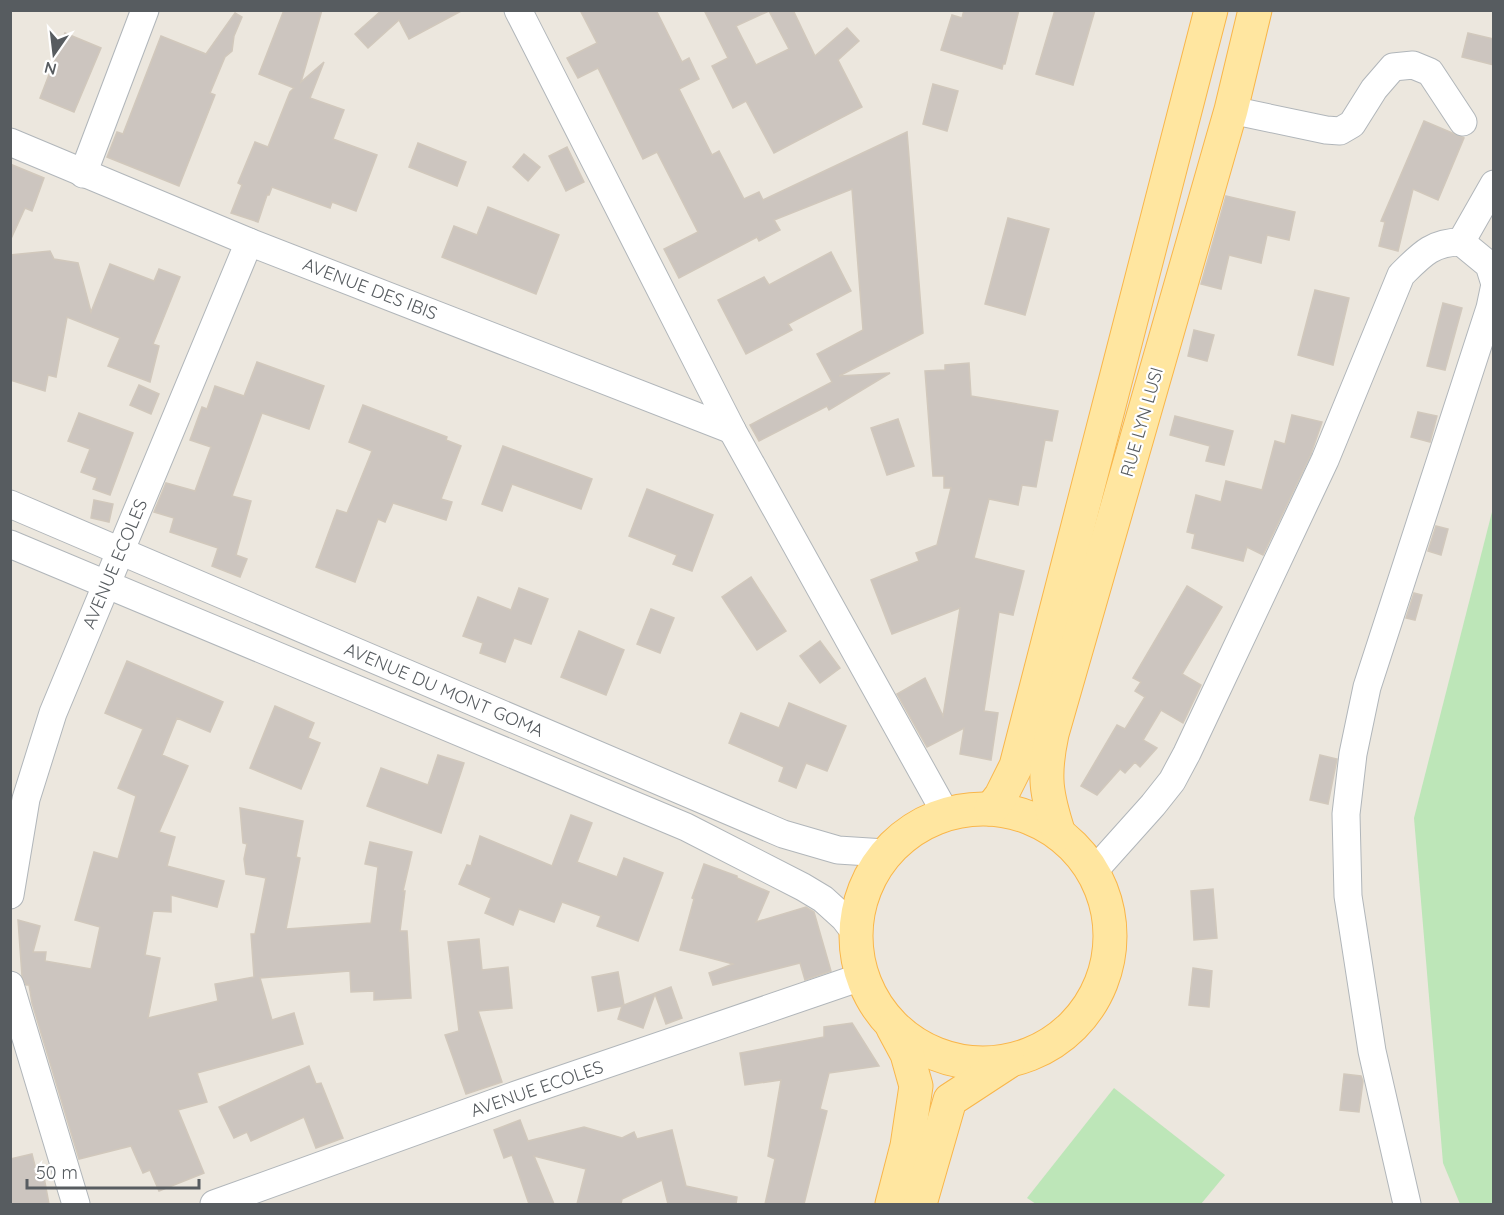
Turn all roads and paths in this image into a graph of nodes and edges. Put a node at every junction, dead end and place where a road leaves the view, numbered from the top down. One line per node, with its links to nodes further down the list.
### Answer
1 (145, 10): 8 (street)
2 (518, 10): 14 (street)
3 (1211, 10): 21 (main road, RUE LYN LUSI)
4 (1255, 10): 5 (main road, RUE LYN LUSI)
5 (1231, 110): 6 (street); 23 (main road, RUE LYN LUSI)
6 (1463, 122)
7 (10, 142): 8 (street, AVENUE DES IBIS)
8 (83, 174): 10 (street, AVENUE DES IBIS)
9 (1494, 184): 11 (street)
10 (249, 242): 14 (street, AVENUE DES IBIS); 17 (street, AVENUE ECOLES)
11 (1461, 242): 12 (street); 25 (street)
12 (1494, 281)
13 (1494, 289): 36 (street)
14 (732, 430): 22 (street)
15 (10, 504): 17 (street, AVENUE DU MONT GOMA)
16 (10, 544): 18 (street)
17 (121, 551): 18 (street, AVENUE ECOLES); 19 (street, AVENUE DU MONT GOMA)
18 (106, 584): 20 (street); 26 (street, AVENUE ECOLES)
19 (285, 621): 20 (street); 24 (street, AVENUE DU MONT GOMA)
20 (271, 653): 27 (street)
21 (991, 809): 22 (main road); 23 (main road)
22 (946, 814): 24 (main road)
23 (1059, 834): 25 (main road)
24 (885, 853): 27 (main road)
25 (1093, 872): 31 (main road)
26 (10, 895)
27 (854, 931): 28 (main road)
28 (861, 977): 30 (main road); 33 (street, AVENUE ECOLES)
29 (10, 985): 32 (street)
30 (892, 1026): 31 (main road); 34 (main road)
31 (1010, 1061): 35 (main road)
32 (76, 1204)
33 (214, 1204)
34 (892, 1204)
35 (920, 1204)
36 (1407, 1204)

